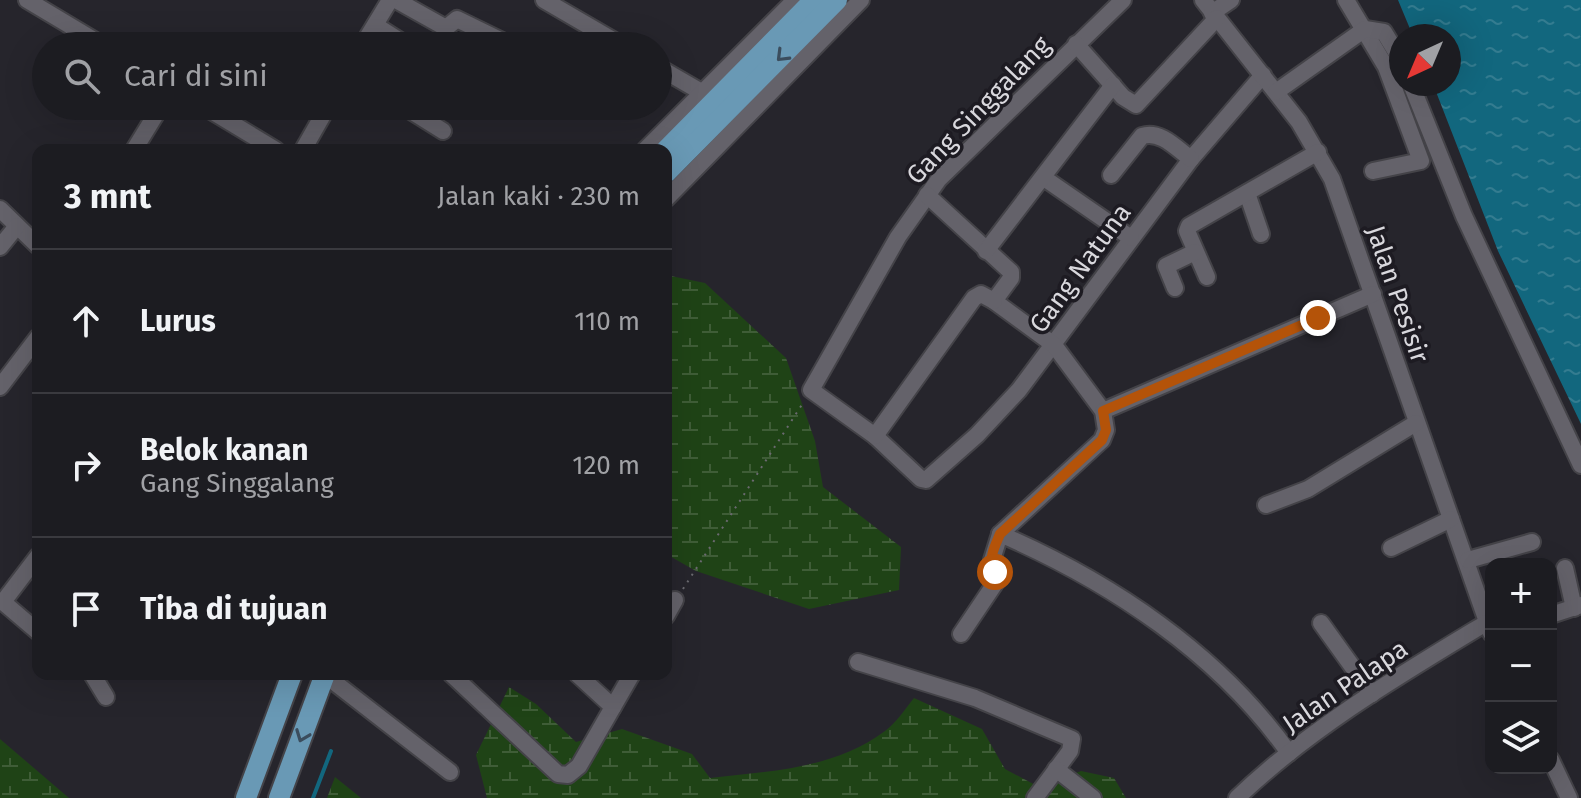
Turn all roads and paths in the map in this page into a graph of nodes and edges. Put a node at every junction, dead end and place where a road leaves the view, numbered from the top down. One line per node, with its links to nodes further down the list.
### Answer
1 (27, 0): 15 (street)
2 (390, 0): 13 (street)
3 (396, 0): 18 (street)
4 (544, 0): 19 (street)
5 (795, 0): 26 (street)
6 (814, 0): 37 (main road)
7 (837, 0): 40 (main road, one-way to 40)
8 (861, 0): 44 (street)
9 (1123, 0): 21 (street, Gang Singgalang)
10 (1231, 0): 12 (street)
11 (1346, 0): 14 (street)
12 (1211, 10): 23 (street, Jalan Pesisir); 24 (street)
13 (375, 25): 16 (street); 17 (street)
14 (1365, 29): 20 (street); 25 (street); 41 (street)
15 (81, 32)
16 (371, 32)
17 (386, 32)
18 (484, 32)
19 (599, 32)
20 (1389, 40)
21 (1076, 44): 24 (street); 46 (street, Gang Singgalang)
22 (672, 75): 26 (street)
23 (1263, 75): 25 (street, Jalan Pesisir); 39 (street, Gang Natuna)
24 (1113, 85): 43 (street)
25 (1276, 92): 38 (street, Jalan Pesisir)
26 (703, 93): 36 (street)
27 (1416, 96): 66 (street)
28 (152, 120): 33 (street)
29 (226, 120): 34 (street)
30 (320, 120): 35 (street)
31 (425, 120): 32 (street)
32 (443, 131)
33 (138, 144)
34 (266, 144)
35 (306, 144)
36 (651, 144)
37 (672, 144)
38 (1318, 152): 45 (street); 57 (street, Jalan Pesisir)
39 (1191, 159): 42 (street); 50 (street, Gang Natuna)
40 (672, 167)
41 (1373, 171)
42 (1111, 175)
43 (1044, 178): 50 (street); 53 (street)
44 (672, 193)
45 (1247, 193): 49 (street); 54 (street)
46 (927, 195): 53 (street); 62 (street, Gang Singgalang)
47 (0, 209): 48 (street)
48 (17, 226): 51 (street); 52 (street)
49 (1261, 234)
50 (1131, 238): 60 (street, Gang Natuna)
51 (32, 240)
52 (0, 247)
53 (986, 251): 58 (street)
54 (1195, 252): 55 (street); 56 (street)
55 (1207, 277)
56 (1175, 288)
57 (1373, 294): 63 (street); 64 (street, Jalan Pesisir)
58 (994, 301): 60 (street); 65 (street)
59 (32, 345): 61 (street)
60 (1054, 345): 63 (street); 65 (street, Gang Natuna)
61 (0, 387)
62 (811, 390): 65 (street); 75 (path)
63 (1103, 411): 69 (street)
64 (1416, 423): 67 (street); 68 (street, Jalan Pesisir)
65 (875, 436)
66 (1581, 465)
67 (1266, 505)
68 (1451, 519): 71 (street); 72 (street, Jalan Pesisir)
69 (1000, 534): 83 (street); 95 (street)
70 (1532, 542): 72 (street)
71 (1391, 548)
72 (1468, 560): 79 (street, Jalan Pesisir)
73 (32, 564): 81 (street)
74 (1565, 568): 77 (street)
75 (675, 600): 76 (street)
76 (672, 605)
77 (1577, 606): 78 (street)
78 (1557, 613)
79 (1485, 615)
80 (1321, 623): 92 (street)
81 (32, 627)
82 (1485, 630): 92 (street, Jalan Palapa)
83 (961, 634)
84 (858, 662): 96 (street)
85 (96, 680): 93 (street)
86 (290, 680): 99 (main road)
87 (323, 680): 100 (main road, one-way to 100)
88 (331, 680): 97 (street)
89 (457, 680): 94 (street)
90 (584, 680): 94 (street)
91 (629, 680): 94 (street)
92 (1372, 694): 95 (street, Jalan Palapa)
93 (106, 697)
94 (613, 707)
95 (1289, 753): 103 (street, Jalan Palapa)
96 (1056, 769): 101 (street); 102 (street)
97 (450, 772)
98 (1557, 773): 104 (street)
99 (246, 798)
100 (279, 798)
101 (1035, 798)
102 (1093, 798)
103 (1237, 798)
104 (1569, 798)

